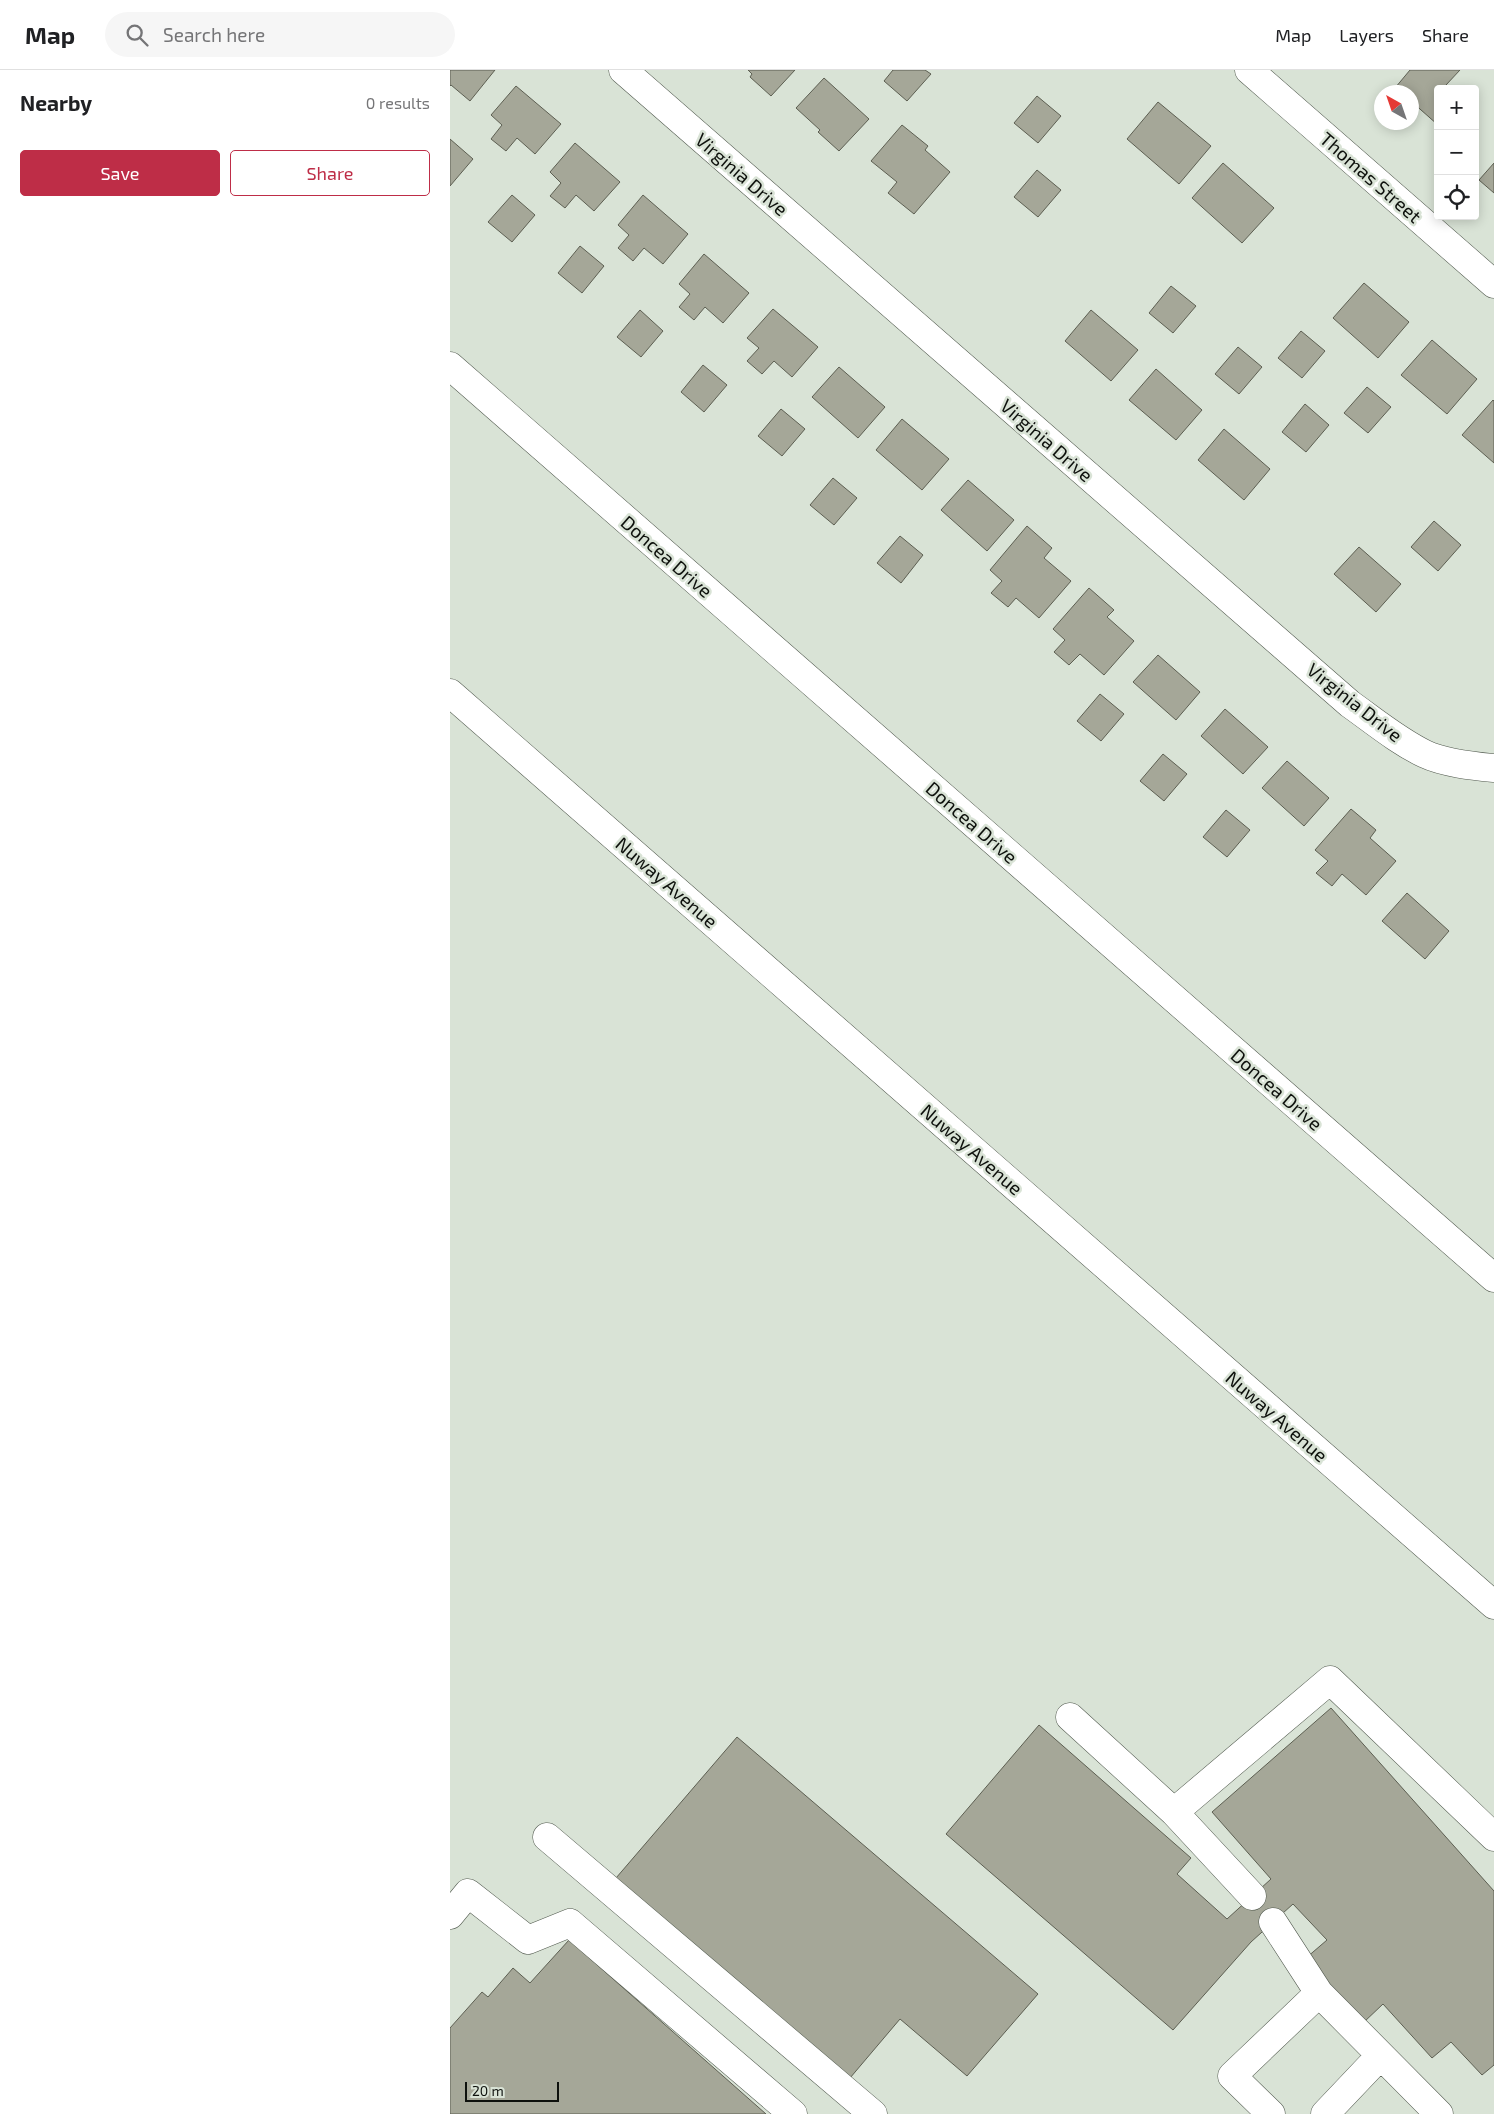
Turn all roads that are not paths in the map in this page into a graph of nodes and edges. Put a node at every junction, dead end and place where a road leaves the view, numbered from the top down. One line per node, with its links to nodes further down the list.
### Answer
1 (623, 70): 6 (street, Virginia Drive)
2 (1249, 70): 3 (street, Thomas Street)
3 (1494, 284)
4 (450, 366): 7 (street, Doncea Drive)
5 (450, 693): 8 (street, Nuway Avenue)
6 (1494, 768)
7 (1494, 1278)
8 (1494, 1605)
9 (1070, 1717): 10 (street)
10 (1174, 1812): 12 (street); 13 (street)
11 (548, 1836): 19 (street)
12 (1494, 1837)
13 (1252, 1896)
14 (450, 1915): 18 (street)
15 (1272, 1922): 16 (street)
16 (1319, 1993): 17 (street); 20 (street)
17 (1380, 2056): 21 (street); 22 (street)
18 (793, 2114)
19 (873, 2114)
20 (1271, 2114)
21 (1325, 2114)
22 (1439, 2114)

